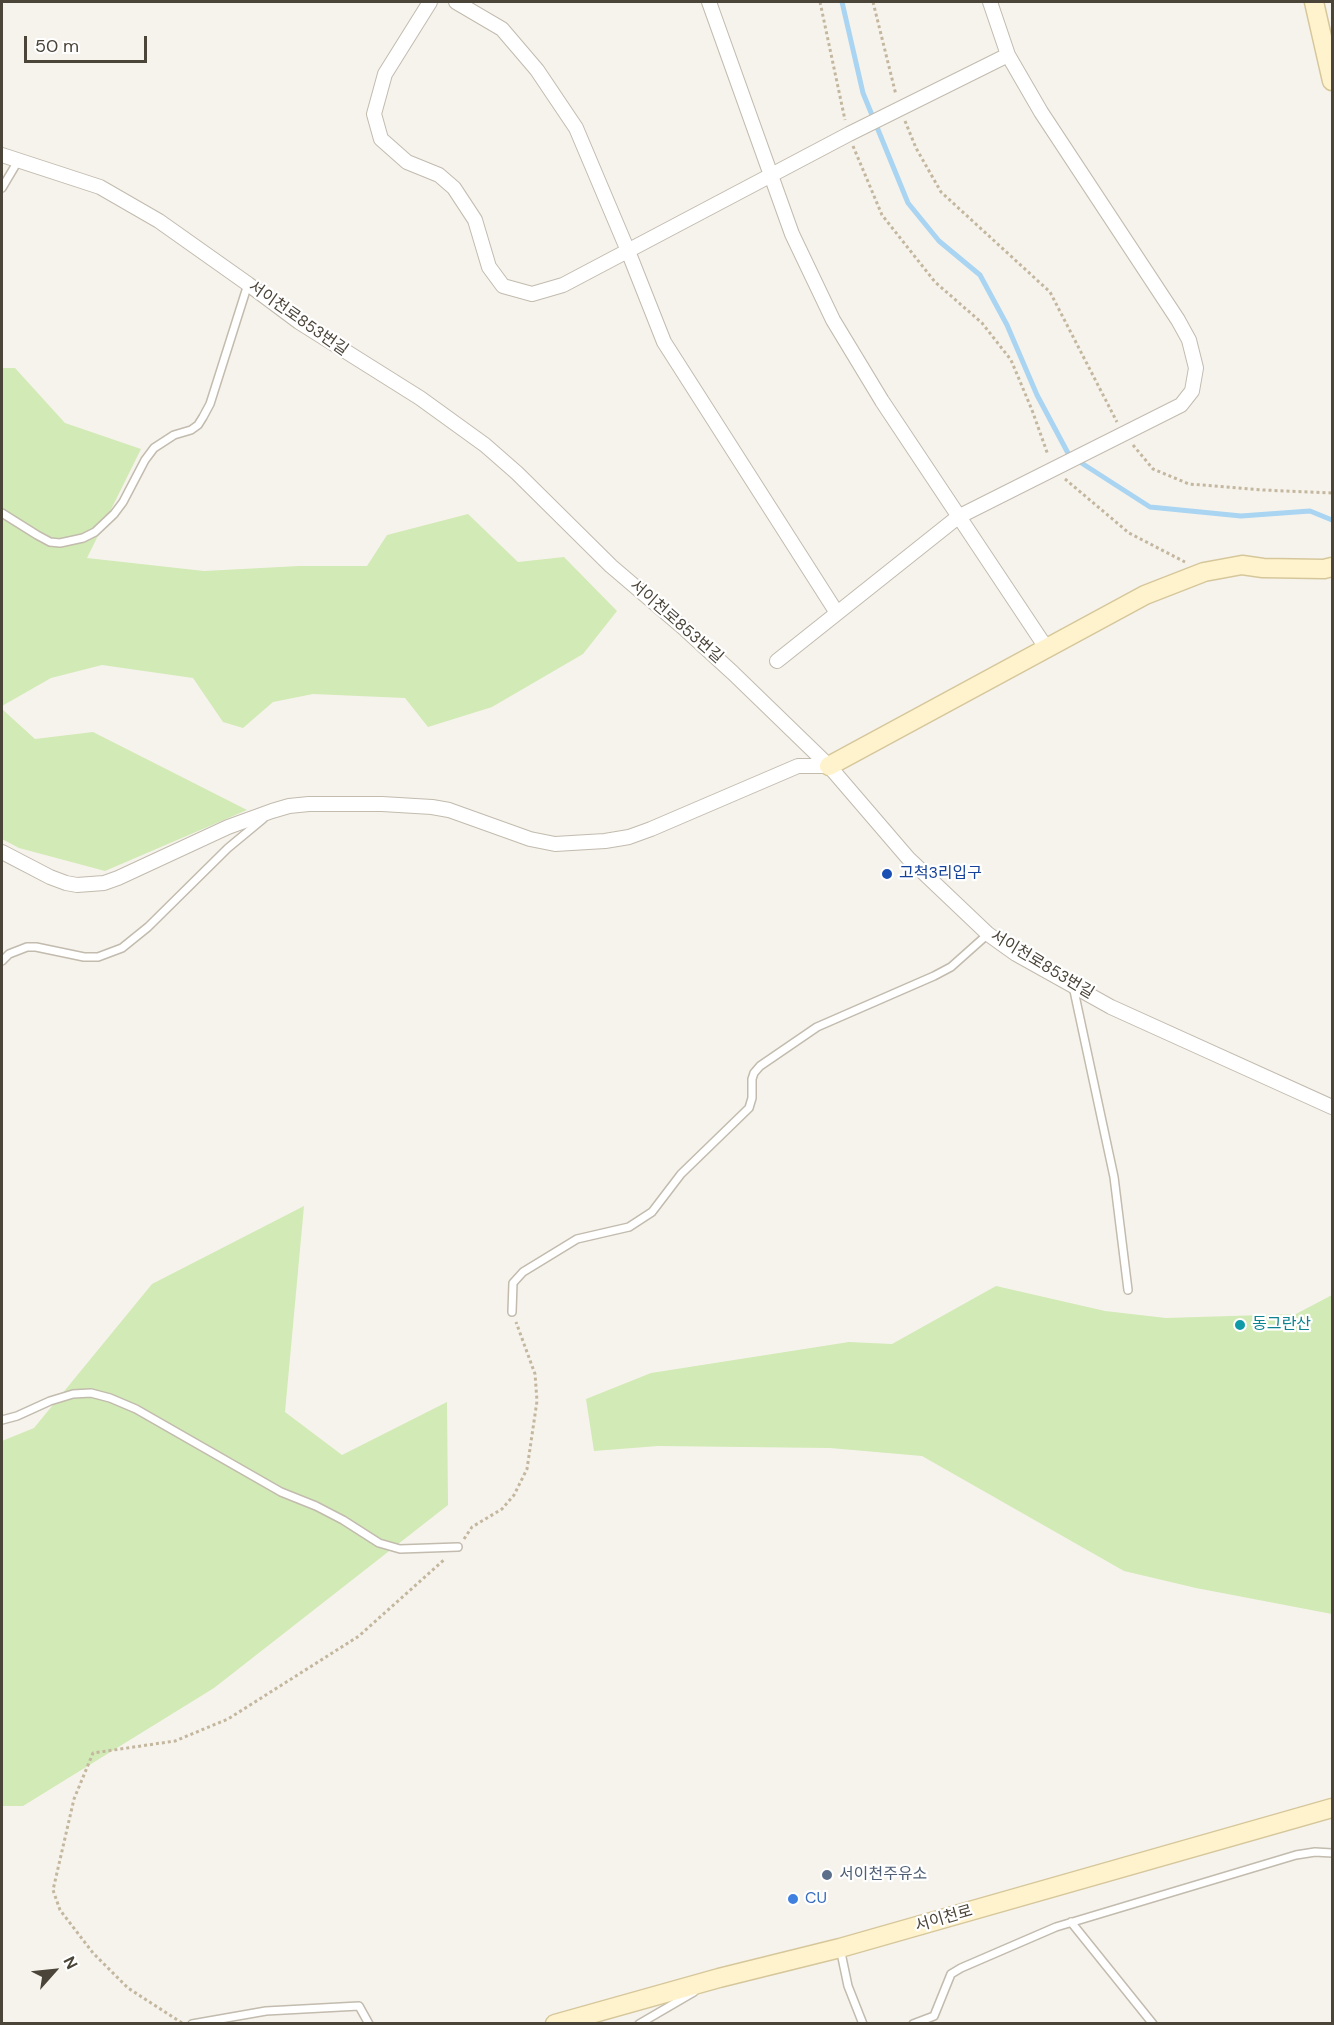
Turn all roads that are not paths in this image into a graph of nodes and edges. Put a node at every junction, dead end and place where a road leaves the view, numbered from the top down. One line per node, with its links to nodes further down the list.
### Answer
1 (430, 2): 12 (street)
2 (456, 2): 12 (street)
3 (709, 2): 10 (street)
4 (990, 2): 6 (street)
5 (1314, 2): 7 (main road)
6 (1008, 55): 10 (street); 15 (street)
7 (1332, 81)
8 (2, 155): 9 (street, 서이천로853번길)
9 (18, 161): 11 (lane); 13 (street, 서이천로853번길)
10 (772, 175): 12 (street); 15 (street)
11 (2, 188)
12 (628, 250): 17 (street)
13 (248, 284): 14 (lane); 20 (street, 서이천로853번길)
14 (2, 513)
15 (958, 517): 17 (street); 18 (street)
16 (1332, 567): 18 (main road)
17 (837, 613): 19 (street)
18 (1047, 649): 20 (main road)
19 (777, 661)
20 (829, 766): 21 (street); 23 (street, 서이천로853번길)
21 (272, 811): 22 (street); 24 (lane)
22 (2, 852)
23 (988, 934): 25 (street, 서이천로853번길); 28 (lane)
24 (2, 961)
25 (1073, 986): 26 (street, 서이천로853번길); 27 (lane)
26 (1332, 1107)
27 (1128, 1290)
28 (512, 1312)
29 (2, 1420): 30 (lane)
30 (458, 1547)
31 (1332, 1808): 34 (main road, 서이천로)
32 (1332, 1853): 33 (lane)
33 (1071, 1922): 41 (lane); 42 (lane)
34 (840, 1948): 35 (main road, 서이천로); 40 (lane)
35 (719, 1978): 38 (main road, 서이천로); 39 (lane)
36 (192, 2024): 37 (lane)
37 (369, 2024)
38 (555, 2024)
39 (639, 2024)
40 (863, 2024)
41 (913, 2024)
42 (1153, 2024)

